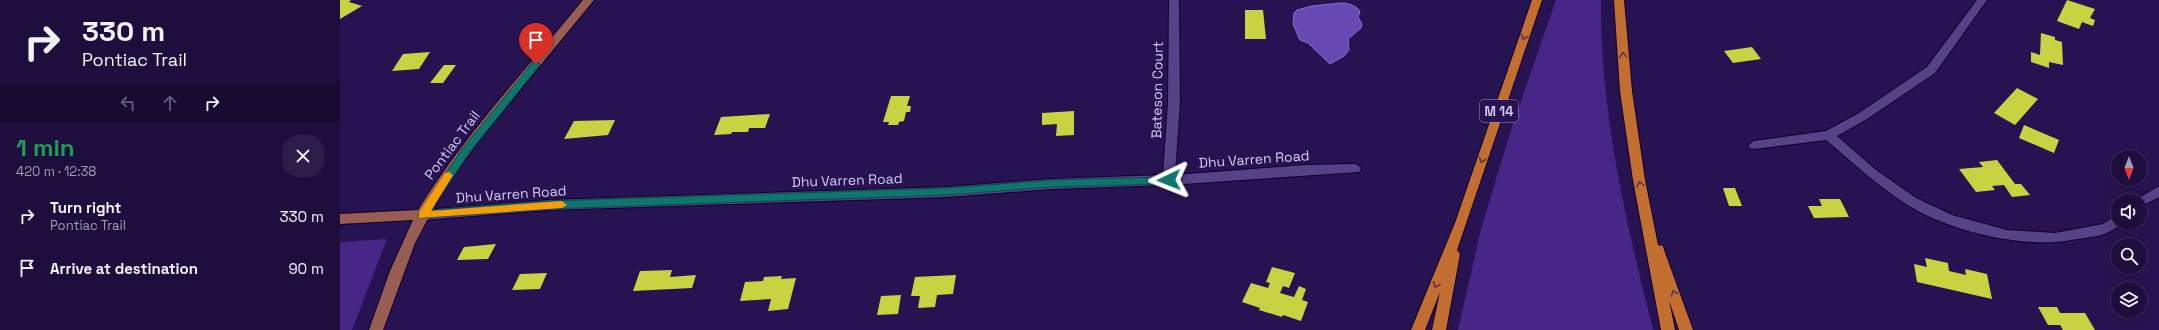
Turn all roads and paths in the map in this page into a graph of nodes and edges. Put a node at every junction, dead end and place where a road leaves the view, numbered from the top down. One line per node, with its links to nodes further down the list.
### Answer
1 (588, 0): 12 (main road, Pontiac Trail)
2 (1174, 0): 9 (street, Bateson Court)
3 (1537, 0): 15 (highway, M 14, one-way to 15)
4 (1619, 0): 14 (highway, one-way to 4)
5 (1982, 0): 6 (street)
6 (1828, 136): 7 (street); 16 (street)
7 (1754, 145)
8 (1355, 169): 9 (street, Dhu Varren Road)
9 (1169, 180): 12 (street, Dhu Varren Road)
10 (2159, 191): 11 (street)
11 (2147, 198)
12 (423, 215): 13 (main road, Dhu Varren Road); 17 (main road, Pontiac Trail)
13 (340, 219)
14 (1648, 222): 20 (highway); 21 (highway, one-way to 14)
15 (1461, 223): 18 (highway, M 14, one-way to 18); 19 (highway)
16 (2111, 225)
17 (376, 330)
18 (1418, 330)
19 (1439, 330)
20 (1668, 330)
21 (1686, 330)

